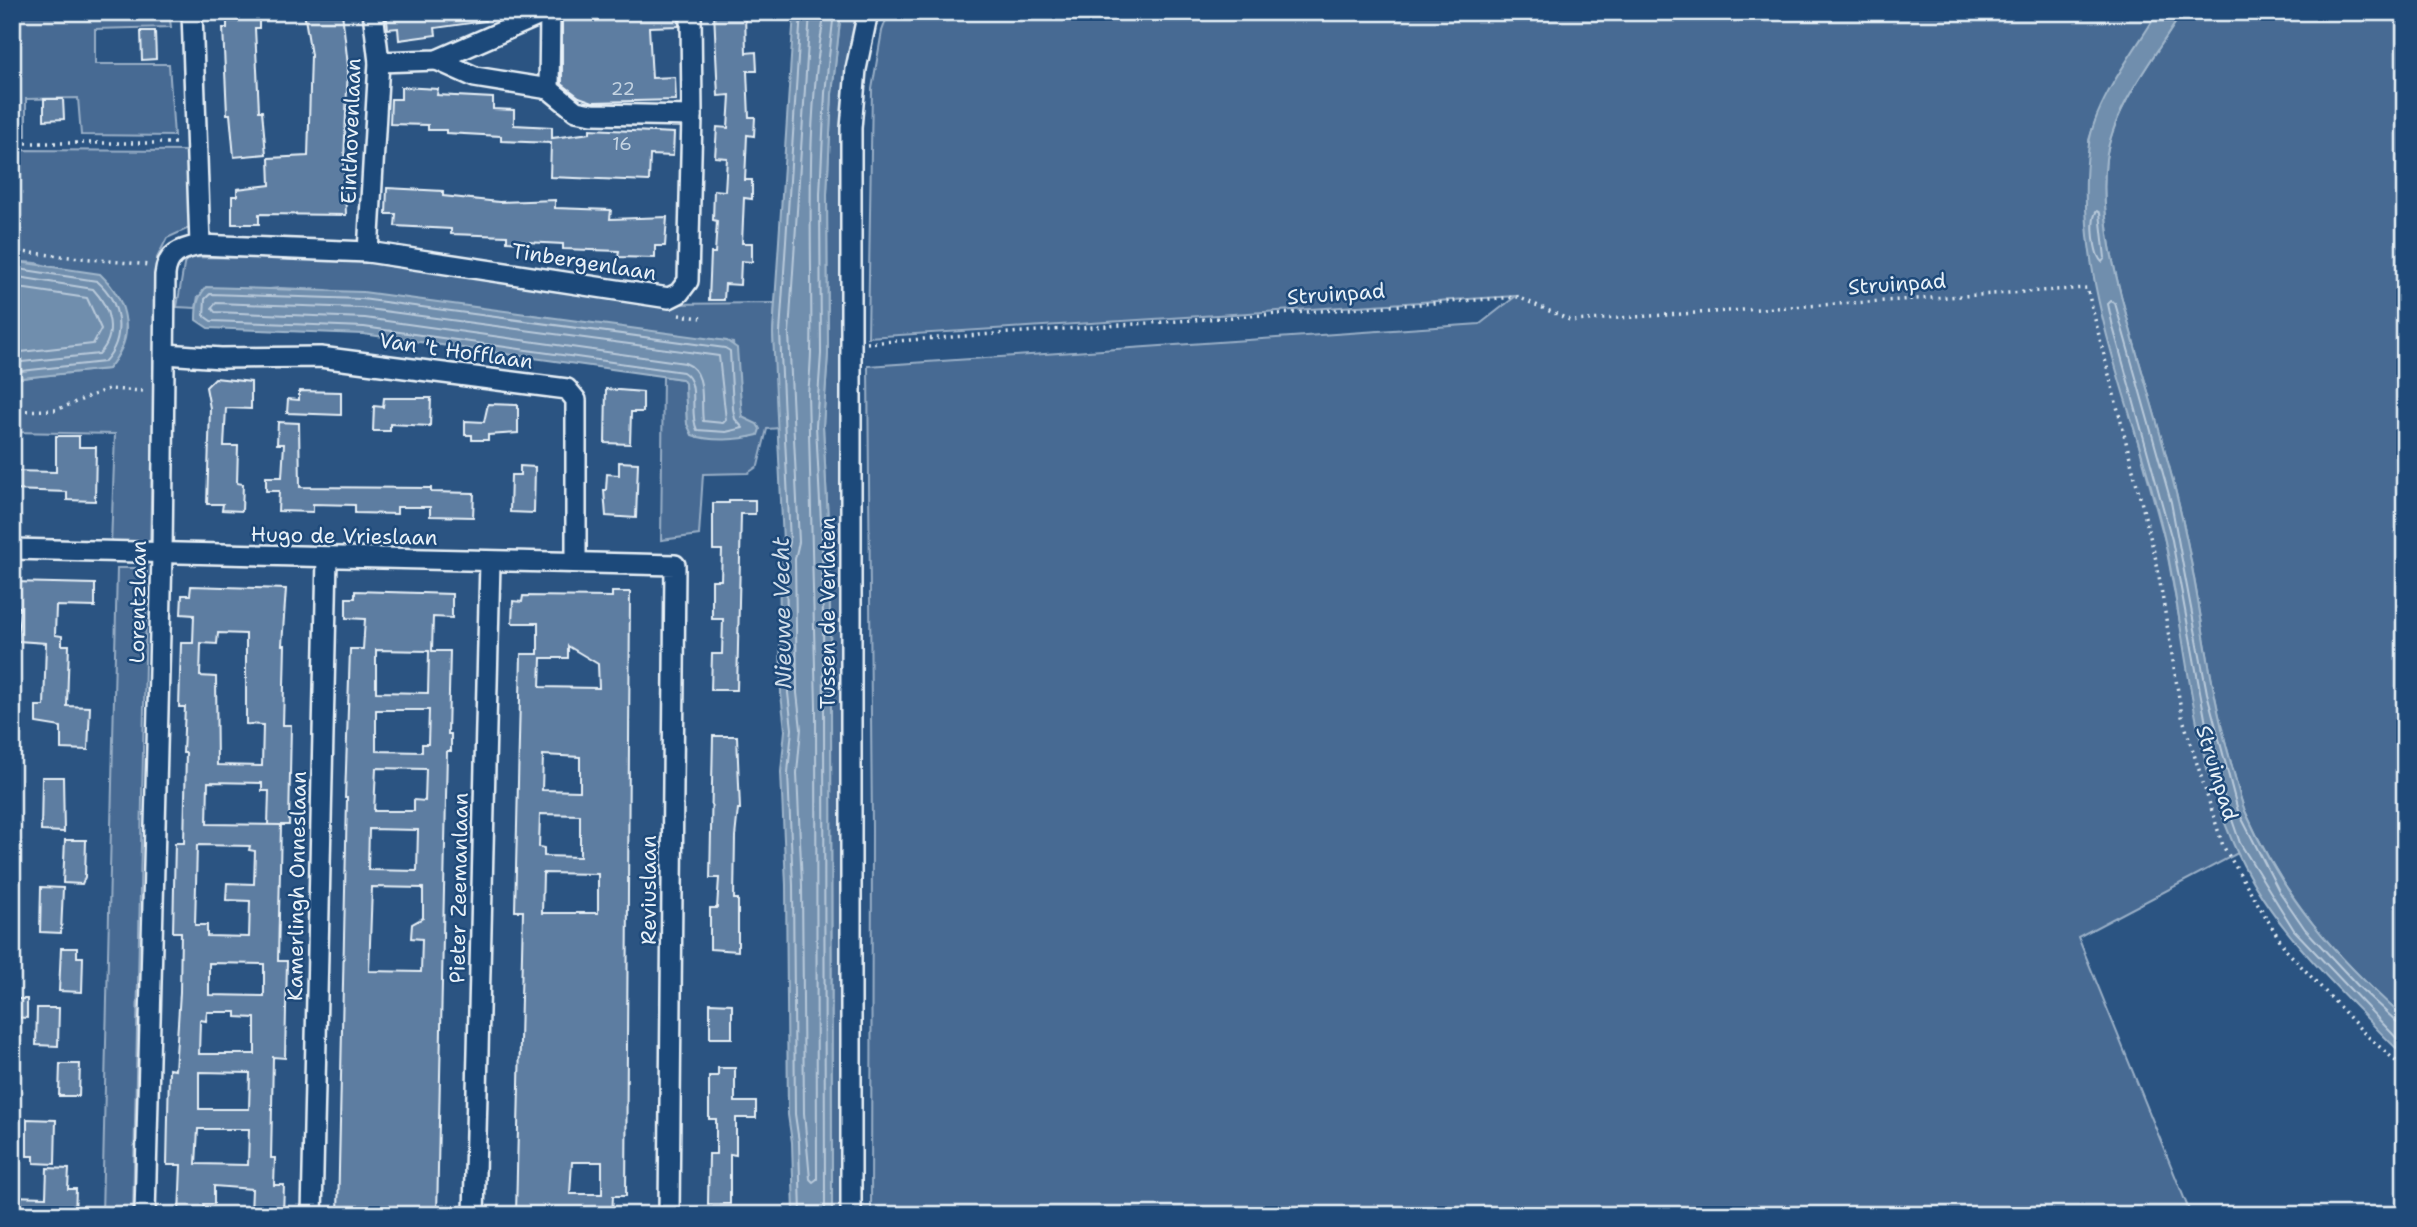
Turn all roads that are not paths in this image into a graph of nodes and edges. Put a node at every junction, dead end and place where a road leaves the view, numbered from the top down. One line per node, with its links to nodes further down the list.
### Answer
1 (192, 12): 10 (street)
2 (373, 12): 7 (street, Einthovenlaan)
3 (548, 12): 6 (street); 8 (street)
4 (691, 12): 9 (street, Tinbergenlaan)
5 (868, 12): 23 (street, Tussen de Verlaten)
6 (436, 60): 7 (street); 8 (street)
7 (379, 62): 11 (street, Einthovenlaan)
8 (549, 89): 9 (street)
9 (692, 116): 11 (street, Tinbergenlaan)
10 (200, 245): 11 (street, Tinbergenlaan); 12 (street, Lorentzlaan)
11 (368, 252)
12 (166, 354): 14 (street, Lorentzlaan); 16 (street, Van 't Hofflaan)
13 (12, 550): 14 (street, Hugo de Vrieslaan)
14 (162, 554): 15 (street, Hugo de Vrieslaan); 19 (street, Lorentzlaan)
15 (327, 558): 17 (street, Hugo de Vrieslaan); 20 (street, Kamerlingh Onneslaan)
16 (576, 561): 17 (street, Hugo de Vrieslaan); 18 (street, Hugo de Vrieslaan)
17 (490, 562): 21 (street, Pieter Zeemanlaan)
18 (675, 565): 22 (street, Reviuslaan)
19 (145, 1215)
20 (312, 1215)
21 (474, 1215)
22 (668, 1215)
23 (851, 1215)

